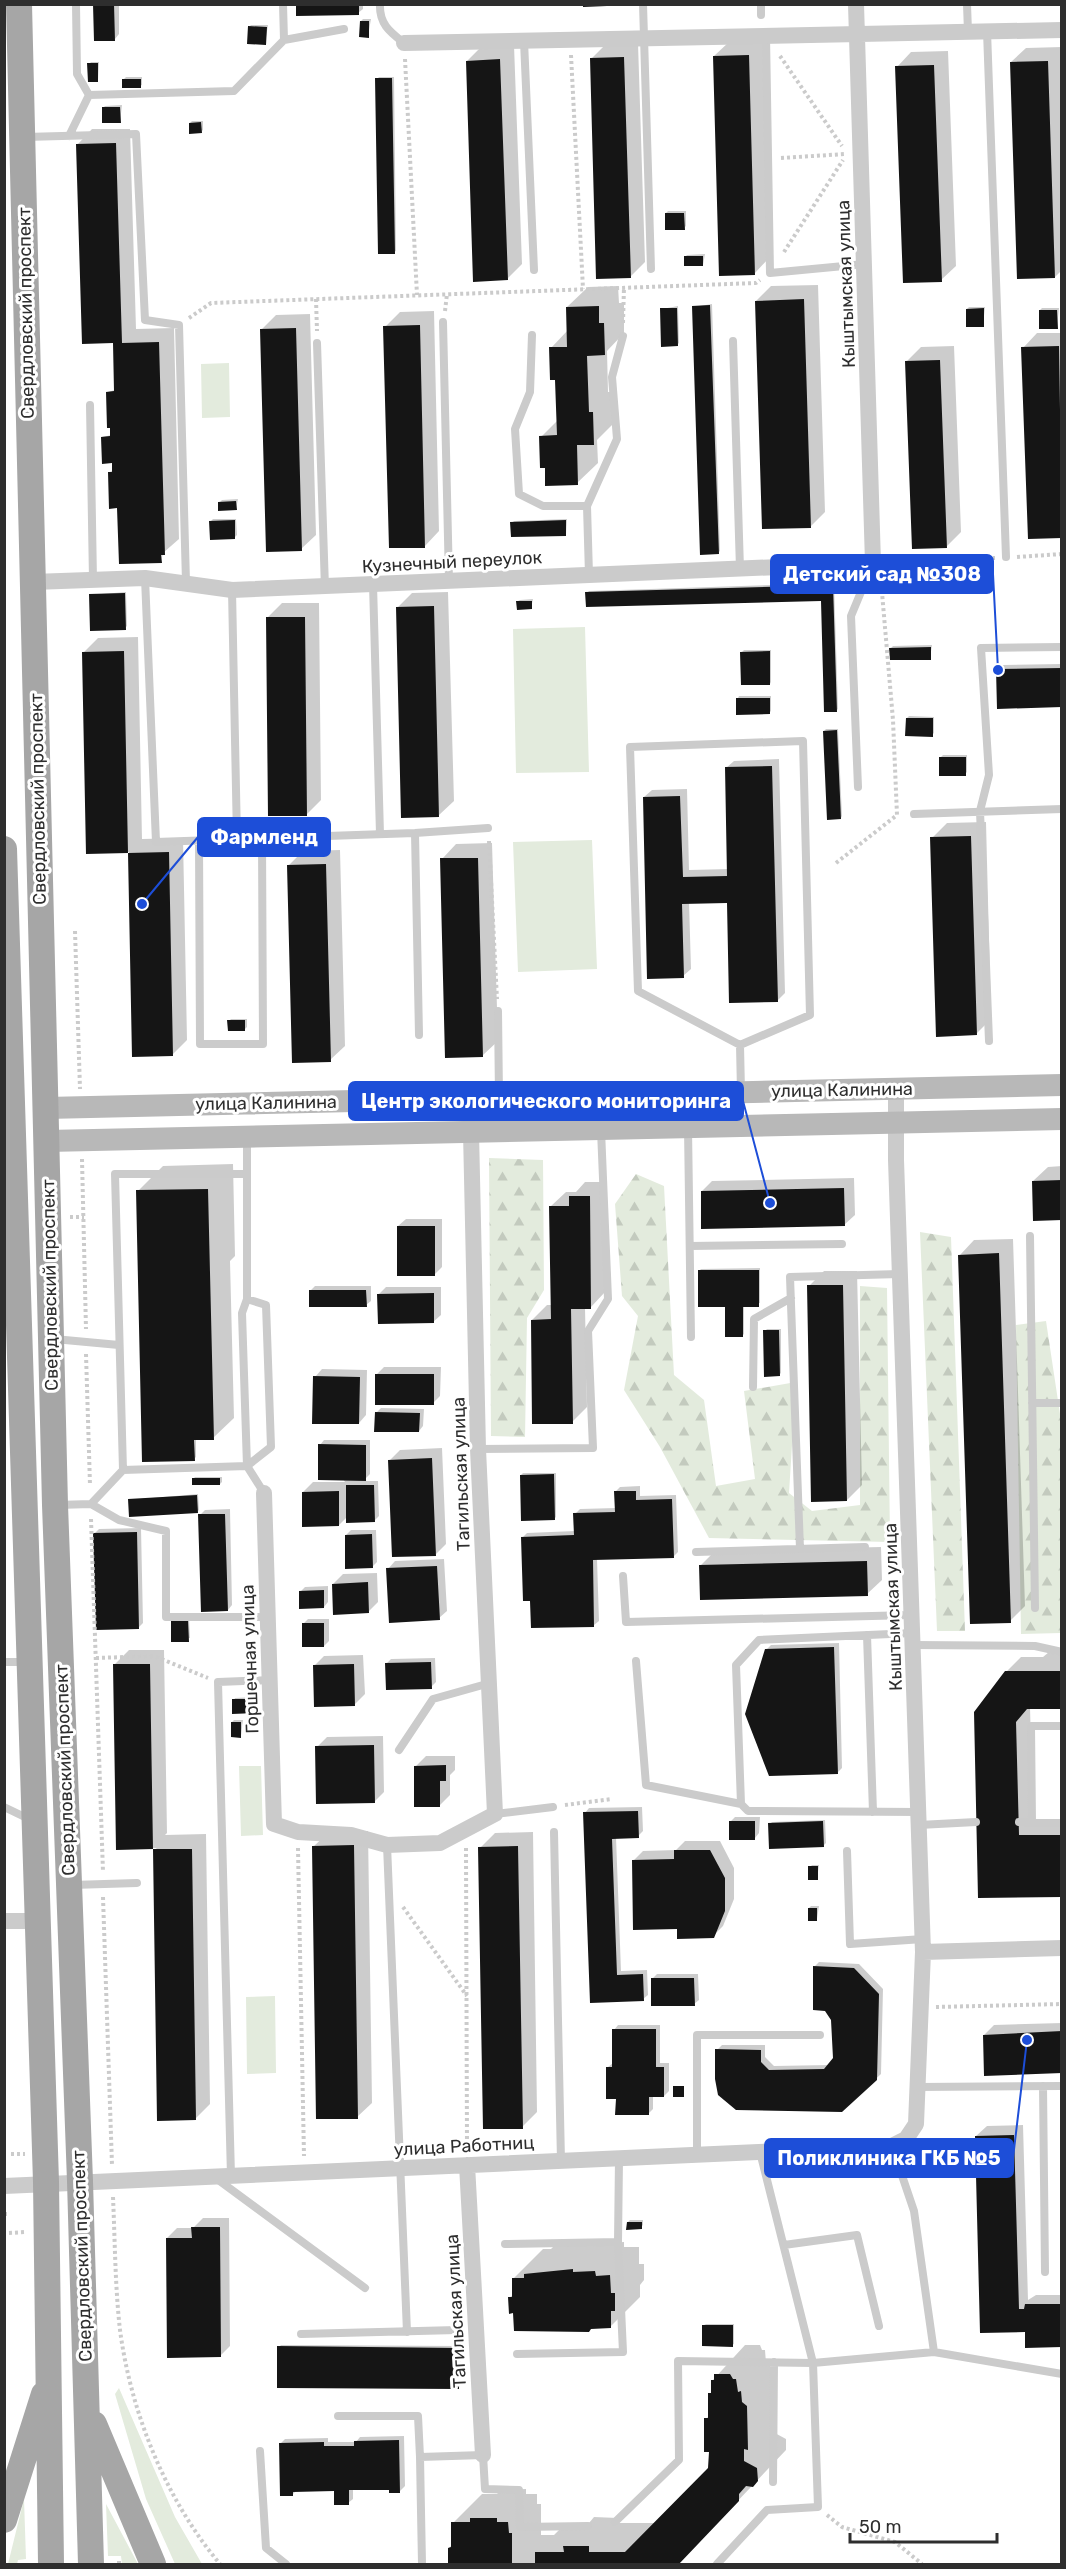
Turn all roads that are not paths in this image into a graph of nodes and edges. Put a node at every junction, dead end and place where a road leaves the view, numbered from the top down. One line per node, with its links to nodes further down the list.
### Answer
1 (19, 4): 22 (main road, Свердловский проспект)
2 (76, 4): 20 (lane)
3 (283, 4): 17 (lane)
4 (380, 4): 19 (lane)
5 (643, 4): 16 (lane)
6 (761, 4): 9 (lane)
7 (856, 4): 14 (street, Кыштымская улица)
8 (967, 4): 13 (lane)
9 (761, 15)
10 (344, 29): 17 (lane)
11 (1062, 30): 12 (street)
12 (987, 31): 13 (street); 33 (lane)
13 (968, 32): 14 (street)
14 (856, 34): 15 (street); 23 (street, Кыштымская улица)
15 (766, 36): 16 (street); 23 (lane)
16 (645, 38): 18 (street); 24 (lane)
17 (284, 40): 20 (lane)
18 (524, 41): 19 (street); 25 (lane)
19 (404, 43)
20 (89, 95): 21 (lane)
21 (69, 136): 22 (lane); 42 (lane)
22 (22, 137): 41 (main road, Свердловский проспект)
23 (865, 264): 35 (street, Кыштымская улица)
24 (651, 269)
25 (534, 270)
26 (443, 322): 40 (lane)
27 (532, 335): 32 (lane)
28 (623, 336): 32 (lane)
29 (733, 342): 36 (lane)
30 (317, 343): 44 (lane)
31 (90, 405): 39 (lane)
32 (587, 506): 37 (lane)
33 (1006, 557)
34 (921, 561): 35 (lane)
35 (876, 562): 36 (street, Кузнечный переулок); 47 (lane)
36 (740, 569): 37 (street, Кузнечный переулок)
37 (589, 575): 40 (street, Кузнечный переулок)
38 (145, 578): 39 (street, Кузнечный переулок); 42 (street, Кузнечный переулок); 56 (lane)
39 (93, 580): 41 (street, Кузнечный переулок)
40 (449, 581): 43 (street, Кузнечный переулок)
41 (33, 582): 66 (main road, Свердловский проспект)
42 (186, 582): 45 (street, Кузнечный переулок)
43 (373, 584): 44 (street, Кузнечный переулок); 53 (lane)
44 (325, 588): 45 (street, Кузнечный переулок)
45 (232, 590): 54 (lane)
46 (1062, 646): 49 (lane)
47 (858, 788)
48 (1062, 809): 49 (lane)
49 (980, 811): 50 (lane); 60 (lane)
50 (914, 814)
51 (488, 828): 52 (lane)
52 (415, 833): 53 (lane); 59 (lane)
53 (380, 834): 55 (lane)
54 (237, 839): 55 (lane); 56 (lane)
55 (262, 839): 56 (lane)
56 (199, 840)
57 (4, 849): 71 (main road, Свердловский проспект)
58 (498, 1011): 65 (lane)
59 (418, 1035)
60 (989, 1041)
61 (740, 1045): 61 (lane); 64 (lane)
62 (1062, 1085): 63 (main road, улица Калинина)
63 (896, 1089): 64 (main road, улица Калинина); 68 (street, Кыштымская улица)
64 (741, 1092): 65 (main road, улица Калинина)
65 (499, 1098): 66 (main road, улица Калинина)
66 (46, 1108): 71 (main road); 74 (main road, Свердловский проспект)
67 (1062, 1119): 68 (main road, улица Калинина)
68 (896, 1123): 69 (main road, улица Калинина); 79 (street, Кыштымская улица)
69 (688, 1127): 70 (main road, улица Калинина); 78 (lane)
70 (601, 1129): 72 (main road, улица Калинина); 88 (lane)
71 (9, 1131): 74 (main road); 105 (main road, Свердловский проспект)
72 (471, 1132): 73 (main road, улица Калинина); 88 (street, Тагильская улица)
73 (247, 1137): 74 (main road, улица Калинина); 75 (lane)
74 (47, 1141): 83 (main road, Свердловский проспект)
75 (247, 1174): 81 (lane); 84 (lane)
76 (1030, 1236): 86 (lane)
77 (842, 1244): 78 (lane)
78 (690, 1246): 82 (lane)
79 (900, 1274): 80 (lane); 99 (street, Кыштымская улица)
80 (791, 1298): 85 (lane); 95 (lane)
81 (247, 1299): 89 (lane); 89 (lane)
82 (691, 1337)
83 (51, 1339): 84 (lane); 93 (main road, Свердловский проспект)
84 (119, 1345): 90 (lane)
85 (753, 1387)
86 (1032, 1403): 87 (lane); 98 (lane)
87 (1062, 1403)
88 (478, 1449): 107 (street, Тагильская улица)
89 (247, 1466): 90 (lane); 91 (lane)
90 (123, 1470): 92 (lane)
91 (264, 1493): 100 (street, Горшечная улица)
92 (91, 1504): 93 (lane); 100 (lane)
93 (55, 1505): 125 (main road, Свердловский проспект)
94 (865, 1547): 95 (lane)
95 (800, 1549): 96 (lane)
96 (696, 1552)
97 (623, 1576): 99 (lane)
98 (1035, 1608)
99 (913, 1615): 102 (street, Кыштымская улица)
100 (268, 1617): 106 (street, Горшечная улица)
101 (867, 1635): 102 (lane); 110 (lane); 113 (lane)
102 (913, 1639): 103 (lane); 115 (street, Кыштымская улица)
103 (1062, 1653)
104 (636, 1661): 110 (lane)
105 (17, 1662): 116 (main road, Свердловский проспект)
106 (271, 1680): 122 (street, Горшечная улица); 141 (lane)
107 (490, 1683): 109 (lane); 114 (street, Тагильская улица)
108 (1062, 1726): 119 (lane)
109 (399, 1750)
110 (741, 1804): 113 (lane)
111 (4, 1807): 116 (lane)
112 (553, 1807): 114 (lane)
113 (873, 1812): 115 (lane)
114 (495, 1814): 122 (street)
115 (919, 1818): 117 (lane); 128 (street, Кыштымская улица)
116 (34, 1822): 127 (main road, Свердловский проспект)
117 (976, 1822)
118 (1019, 1822): 119 (lane)
119 (1032, 1823): 120 (lane)
120 (1062, 1823)
121 (554, 1832): 138 (lane)
122 (387, 1845): 140 (lane)
123 (847, 1851): 128 (lane)
124 (137, 1883): 125 (lane)
125 (69, 1885): 142 (main road, Свердловский проспект)
126 (4, 1921): 127 (street)
127 (37, 1921): 143 (main road, Свердловский проспект)
128 (923, 1946): 129 (street); 133 (street, Кыштымская улица)
129 (1062, 1947)
130 (820, 2035): 136 (lane)
131 (1043, 2086): 132 (lane); 133 (lane); 148 (lane)
132 (1062, 2086)
133 (918, 2087): 134 (street, Кыштымская улица)
134 (892, 2146): 135 (street, улица Работниц); 154 (lane)
135 (760, 2152): 136 (street, улица Работниц); 147 (lane)
136 (697, 2155): 137 (street, улица Работниц)
137 (619, 2158): 138 (street, улица Работниц); 145 (lane)
138 (561, 2161): 139 (street, улица Работниц)
139 (467, 2165): 140 (street, улица Работниц); 163 (street, Тагильская улица)
140 (399, 2168): 141 (street, улица Работниц); 152 (lane)
141 (223, 2176): 142 (street, улица Работниц); 149 (lane)
142 (80, 2181): 143 (street, улица Работниц); 160 (main road, Свердловский проспект)
143 (46, 2182): 144 (street, улица Работниц); 158 (main road, Свердловский проспект)
144 (4, 2186)
145 (618, 2242): 146 (lane); 155 (lane)
146 (505, 2244)
147 (784, 2245): 150 (lane); 157 (lane)
148 (1045, 2272)
149 (365, 2288)
150 (879, 2326)
151 (457, 2330): 152 (lane)
152 (407, 2332): 153 (lane)
153 (301, 2334)
154 (933, 2352): 157 (lane); 159 (lane)
155 (518, 2354)
156 (774, 2362): 157 (lane); 165 (lane); 167 (lane)
157 (813, 2363): 174 (lane)
158 (50, 2374): 166 (main road); 170 (main road, Свердловский проспект)
159 (1062, 2374)
160 (87, 2406): 169 (main road, Свердловский проспект); 171 (main road)
161 (338, 2416): 164 (lane)
162 (260, 2451): 172 (lane)
163 (483, 2455): 164 (lane); 168 (lane)
164 (420, 2457): 173 (lane)
165 (773, 2482)
166 (4, 2520)
167 (615, 2522)
168 (588, 2526)
169 (91, 2563)
170 (51, 2564)
171 (153, 2565)
172 (286, 2565)
173 (422, 2565)
174 (717, 2565)

